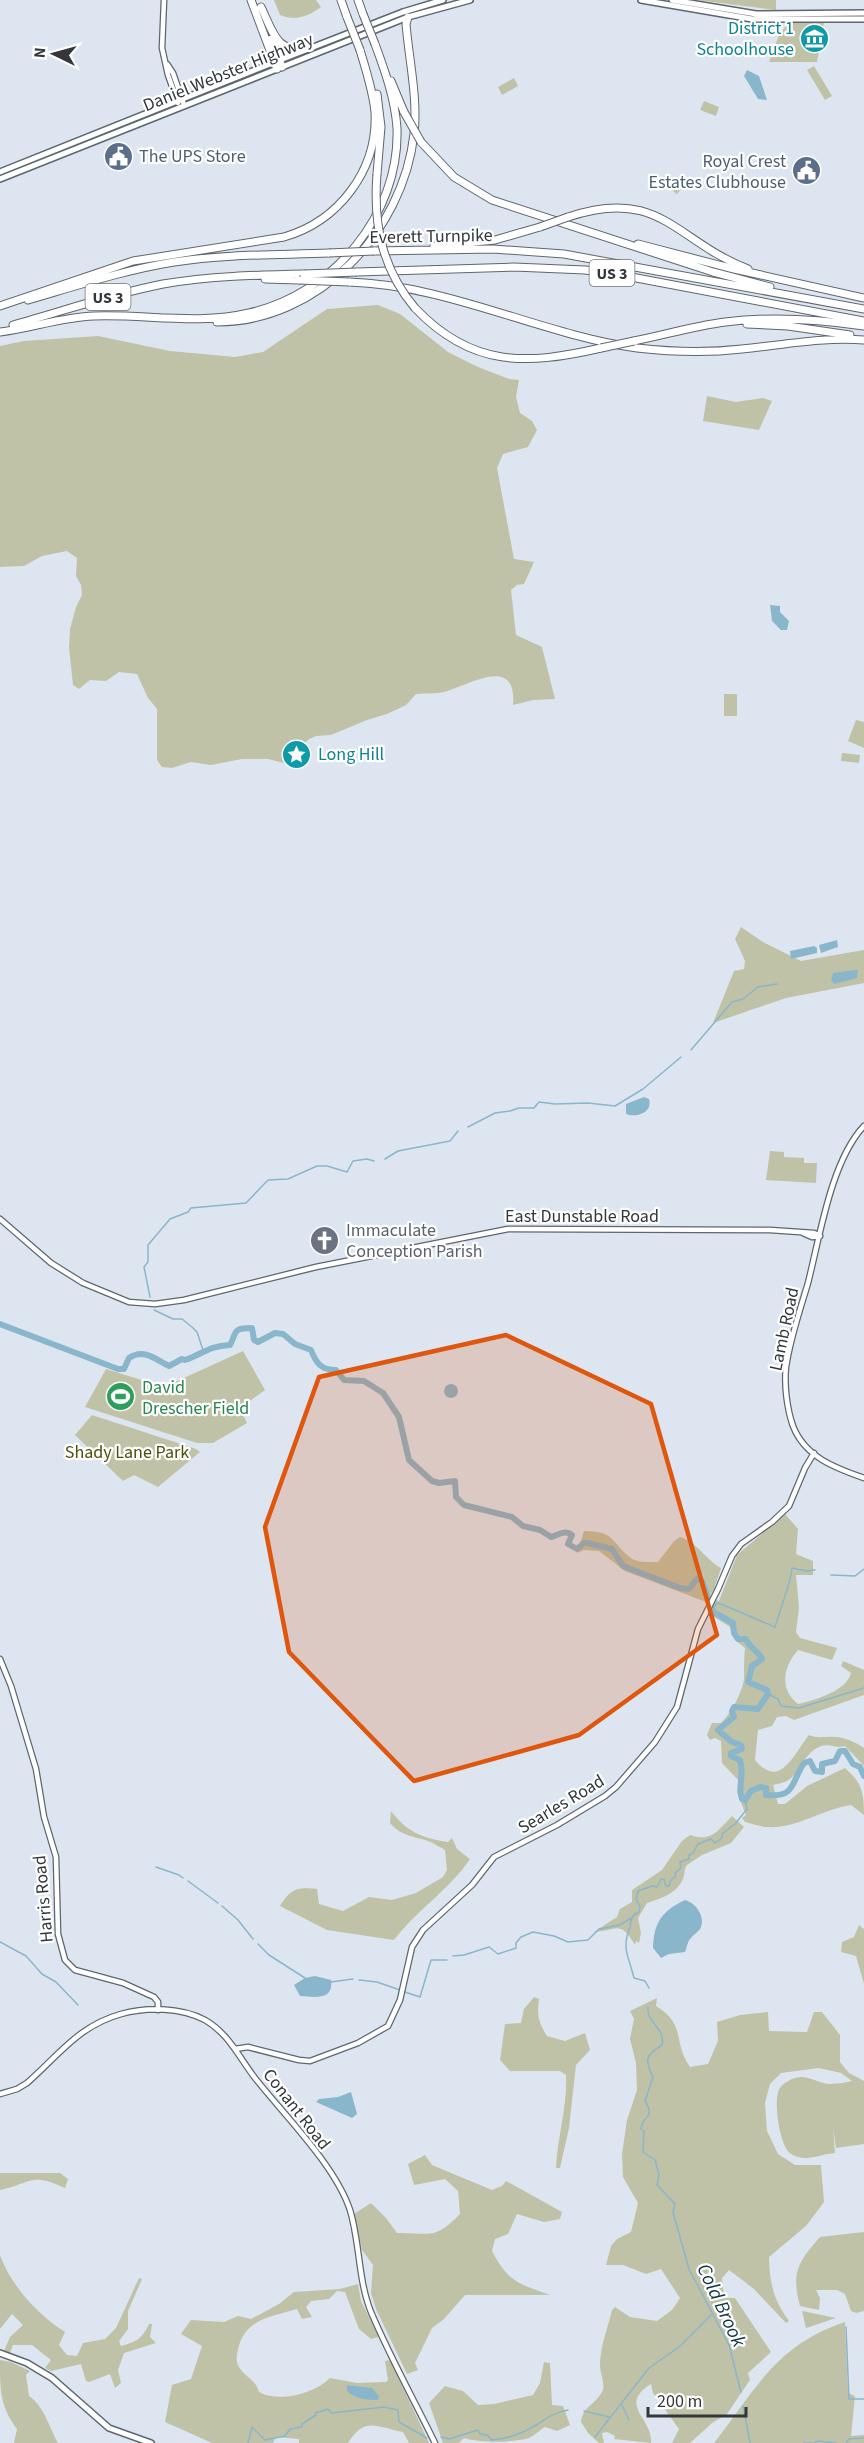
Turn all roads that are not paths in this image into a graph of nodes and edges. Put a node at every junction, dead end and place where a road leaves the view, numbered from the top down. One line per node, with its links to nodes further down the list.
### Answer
1 (164, 0): 17 (street)
2 (251, 0): 16 (highway)
3 (341, 0): 15 (highway, bridge)
4 (358, 0): 13 (highway, bridge)
5 (444, 0): 14 (main road, Daniel Webster Highway)
6 (470, 0): 11 (main road, Daniel Webster Highway)
7 (641, 0): 12 (main road)
8 (672, 0): 10 (main road)
9 (259, 4): 14 (highway); 16 (highway)
10 (864, 13)
11 (408, 16): 16 (main road, Daniel Webster Highway); 29 (highway)
12 (864, 19)
13 (375, 44): 21 (highway, bridge); 29 (highway)
14 (311, 48): 16 (main road, Daniel Webster Highway)
15 (360, 50): 27 (highway); 32 (highway, bridge)
16 (279, 64): 17 (main road, Daniel Webster Highway); 18 (main road, Daniel Webster Highway)
17 (180, 100): 18 (street); 19 (main road, Daniel Webster Highway)
18 (182, 106): 20 (main road, Daniel Webster Highway)
19 (0, 172)
20 (0, 179)
21 (577, 228): 24 (highway); 26 (highway)
22 (374, 251): 24 (highway, bridge); 26 (highway, Everett Turnpike / US 3); 27 (highway, Everett Turnpike / US 3, bridge)
23 (302, 277): 30 (highway, Everett Turnpike / US 3, bridge); 33 (highway, US 3); 34 (highway, bridge)
24 (779, 278): 25 (highway)
25 (864, 298)
26 (831, 303): 28 (highway, Everett Turnpike / US 3)
27 (0, 307)
28 (864, 309)
29 (154, 317): 33 (highway)
30 (864, 321)
31 (864, 326): 32 (highway)
32 (685, 330): 34 (highway)
33 (0, 331)
34 (864, 339)
35 (864, 1126): 37 (street)
36 (0, 1219): 37 (street, East Dunstable Road)
37 (820, 1236): 38 (street, Lamb Road)
38 (814, 1453): 39 (street); 42 (street, Searles Road)
39 (864, 1478)
40 (0, 1659): 41 (street, Harris Road)
41 (158, 2010): 42 (street, Conant Road); 43 (street, Conant Road)
42 (235, 2049): 46 (street, Conant Road)
43 (0, 2094)
44 (0, 2353): 45 (main road)
45 (151, 2443)
46 (435, 2443)

